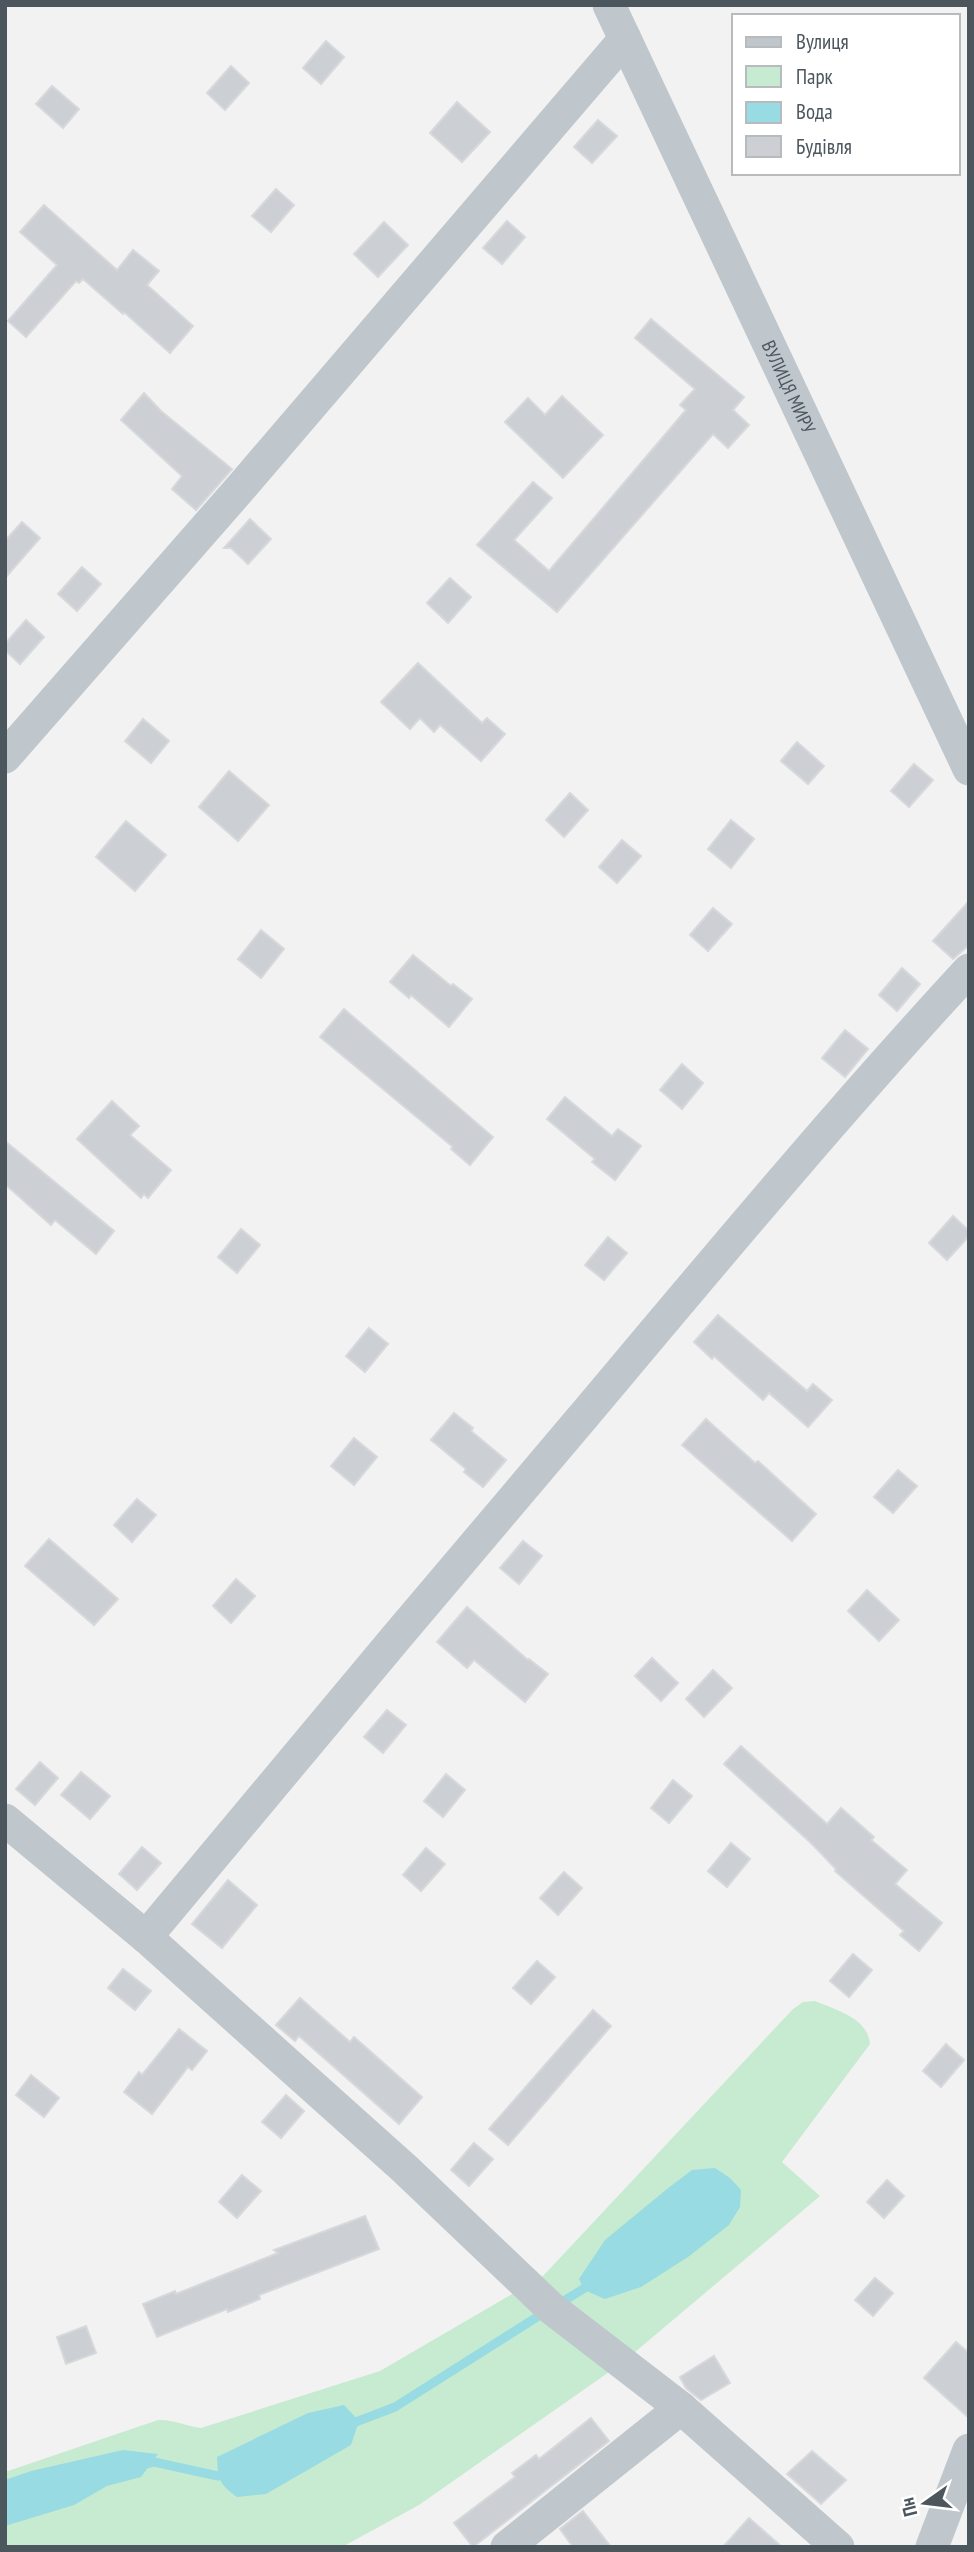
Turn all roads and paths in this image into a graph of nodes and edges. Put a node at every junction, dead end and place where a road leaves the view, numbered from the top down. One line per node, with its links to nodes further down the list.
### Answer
1 (609, 5): 2 (street, ВУЛИЦЯ МИРУ)
2 (625, 39): 3 (street); 4 (street, ВУЛИЦЯ МИРУ)
3 (5, 757)
4 (969, 769)
5 (969, 970): 7 (street)
6 (5, 1820): 7 (street)
7 (146, 1937): 8 (street)
8 (681, 2408): 10 (street); 11 (street)
9 (969, 2450): 12 (street)
10 (507, 2547)
11 (838, 2547)
12 (932, 2547)

